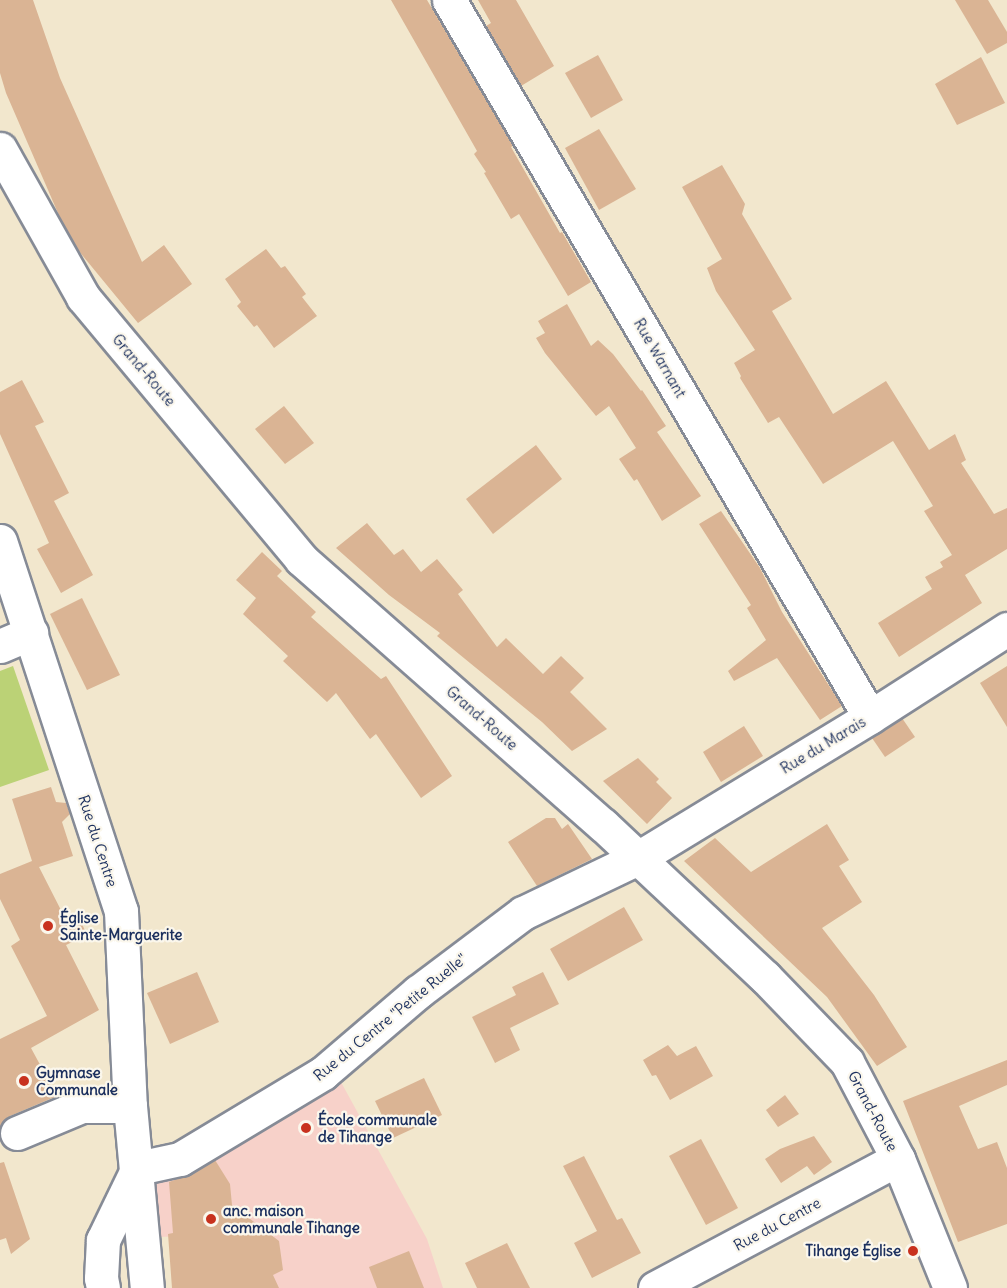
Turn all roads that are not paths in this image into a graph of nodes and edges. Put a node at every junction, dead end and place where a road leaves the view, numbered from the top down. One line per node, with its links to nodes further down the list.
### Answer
1 (449, 0): 8 (street, Rue Warnant)
2 (0, 149): 3 (street, Grand-Route)
3 (9, 183): 9 (street, Grand-Route)
4 (0, 541): 6 (street, Rue du Centre)
5 (1007, 630): 8 (street, Rue du Marais)
6 (31, 633): 7 (street); 10 (street, Rue du Centre)
7 (0, 646)
8 (870, 717): 9 (street, Rue du Marais)
9 (638, 858): 12 (street, Grand-Route); 13 (street, Rue du Centre "Petite Ruelle")
10 (130, 1106): 11 (street); 13 (street, Rue du Centre)
11 (18, 1133)
12 (898, 1159): 16 (street, Rue du Centre); 17 (street, Grand-Route)
13 (138, 1168): 14 (street); 15 (street, Rue du Centre)
14 (103, 1288)
15 (147, 1288)
16 (656, 1288)
17 (950, 1288)

